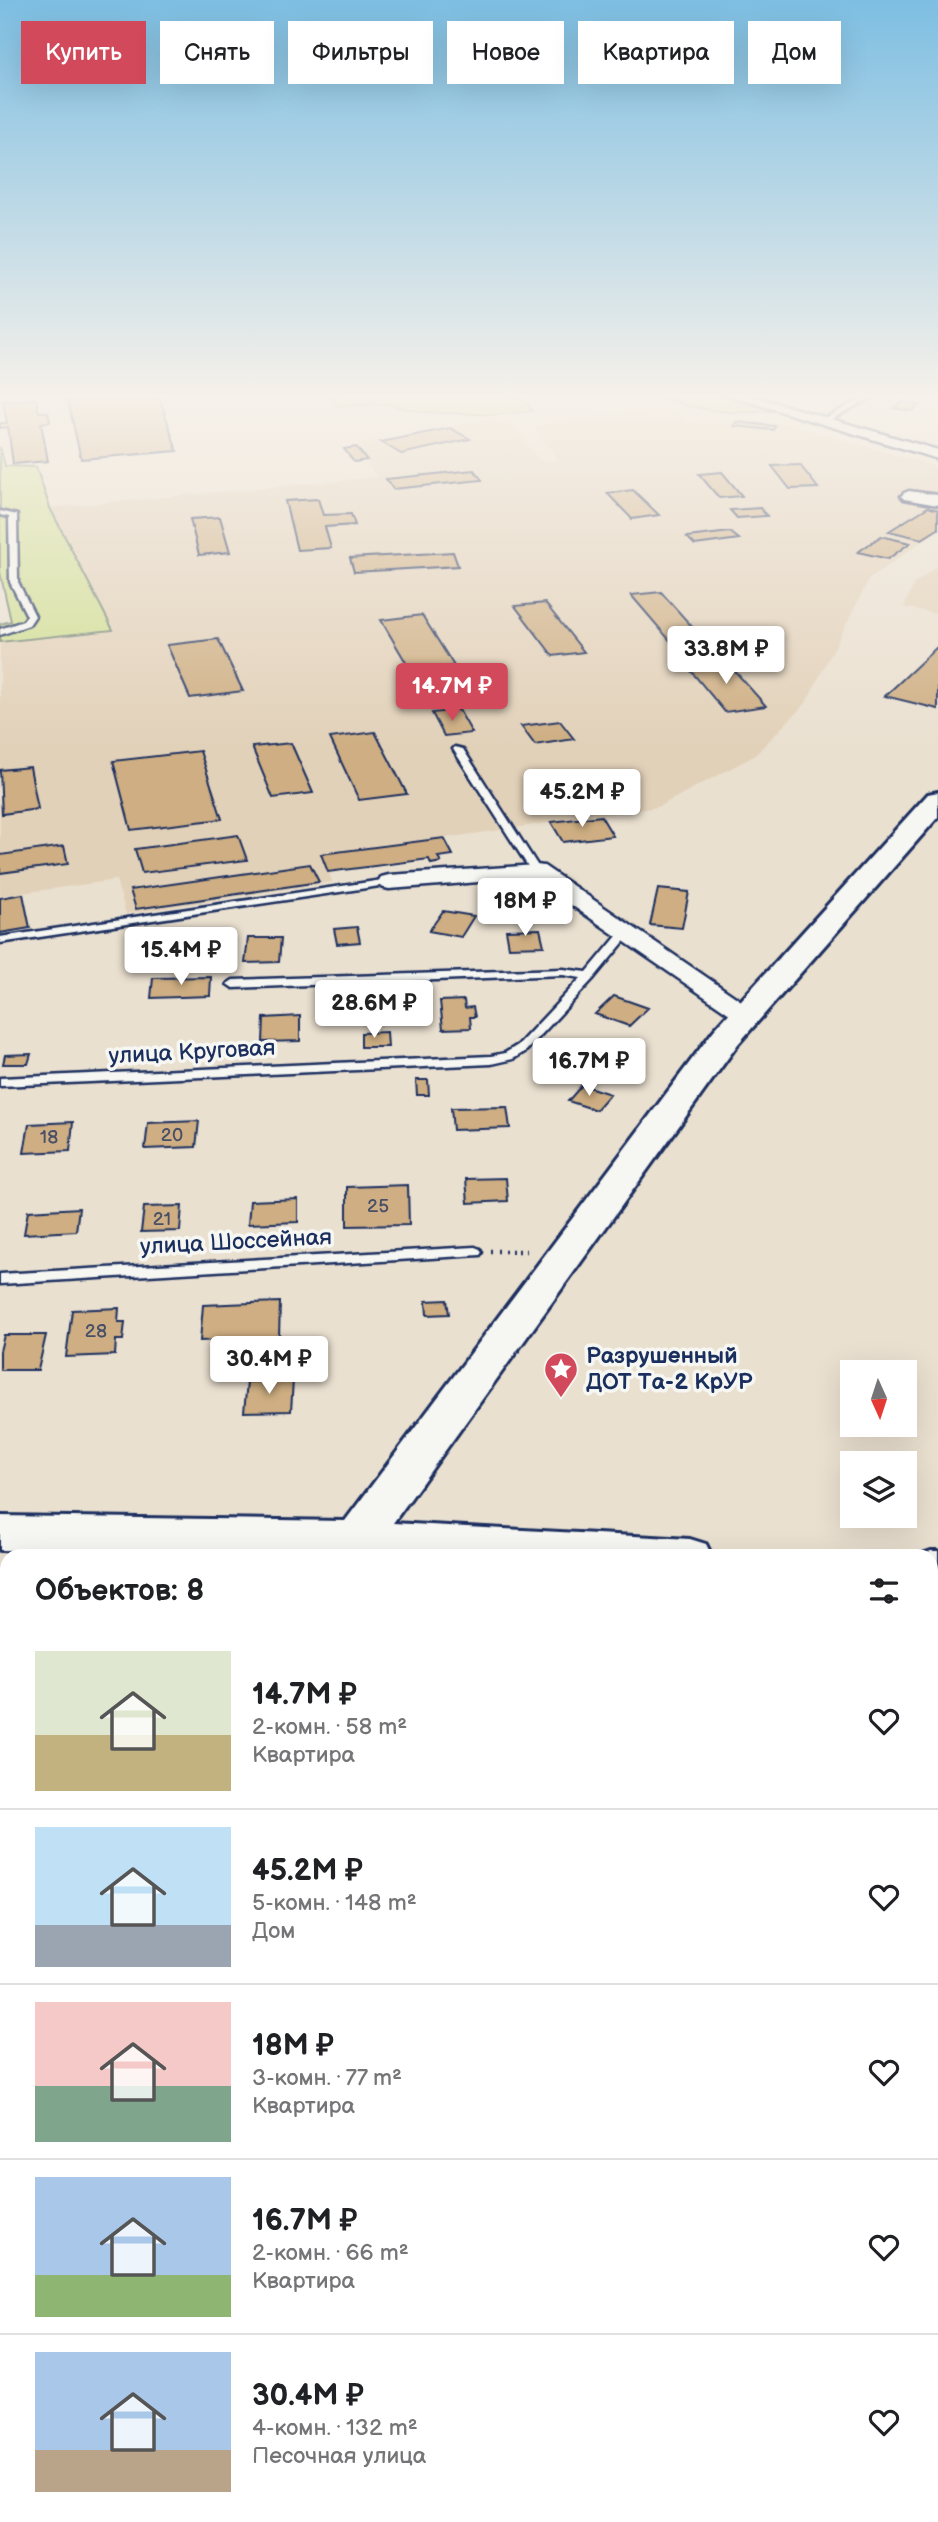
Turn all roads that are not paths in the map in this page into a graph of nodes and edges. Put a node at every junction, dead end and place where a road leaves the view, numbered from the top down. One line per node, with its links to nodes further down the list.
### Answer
1 (0, 513): 2 (lane)
2 (0, 632)
3 (458, 749): 5 (lane)
4 (938, 800): 11 (street)
5 (536, 871): 6 (street); 7 (street)
6 (389, 882): 8 (lane)
7 (626, 932): 9 (lane, улица Круговая); 11 (street)
8 (0, 940)
9 (590, 976): 10 (lane); 12 (lane, улица Круговая)
10 (233, 984)
11 (745, 1014): 16 (street)
12 (0, 1082)
13 (475, 1252): 14 (lane, улица Шоссейная)
14 (0, 1279)
15 (0, 1533): 16 (street)
16 (357, 1538): 17 (street)
17 (560, 1549)

